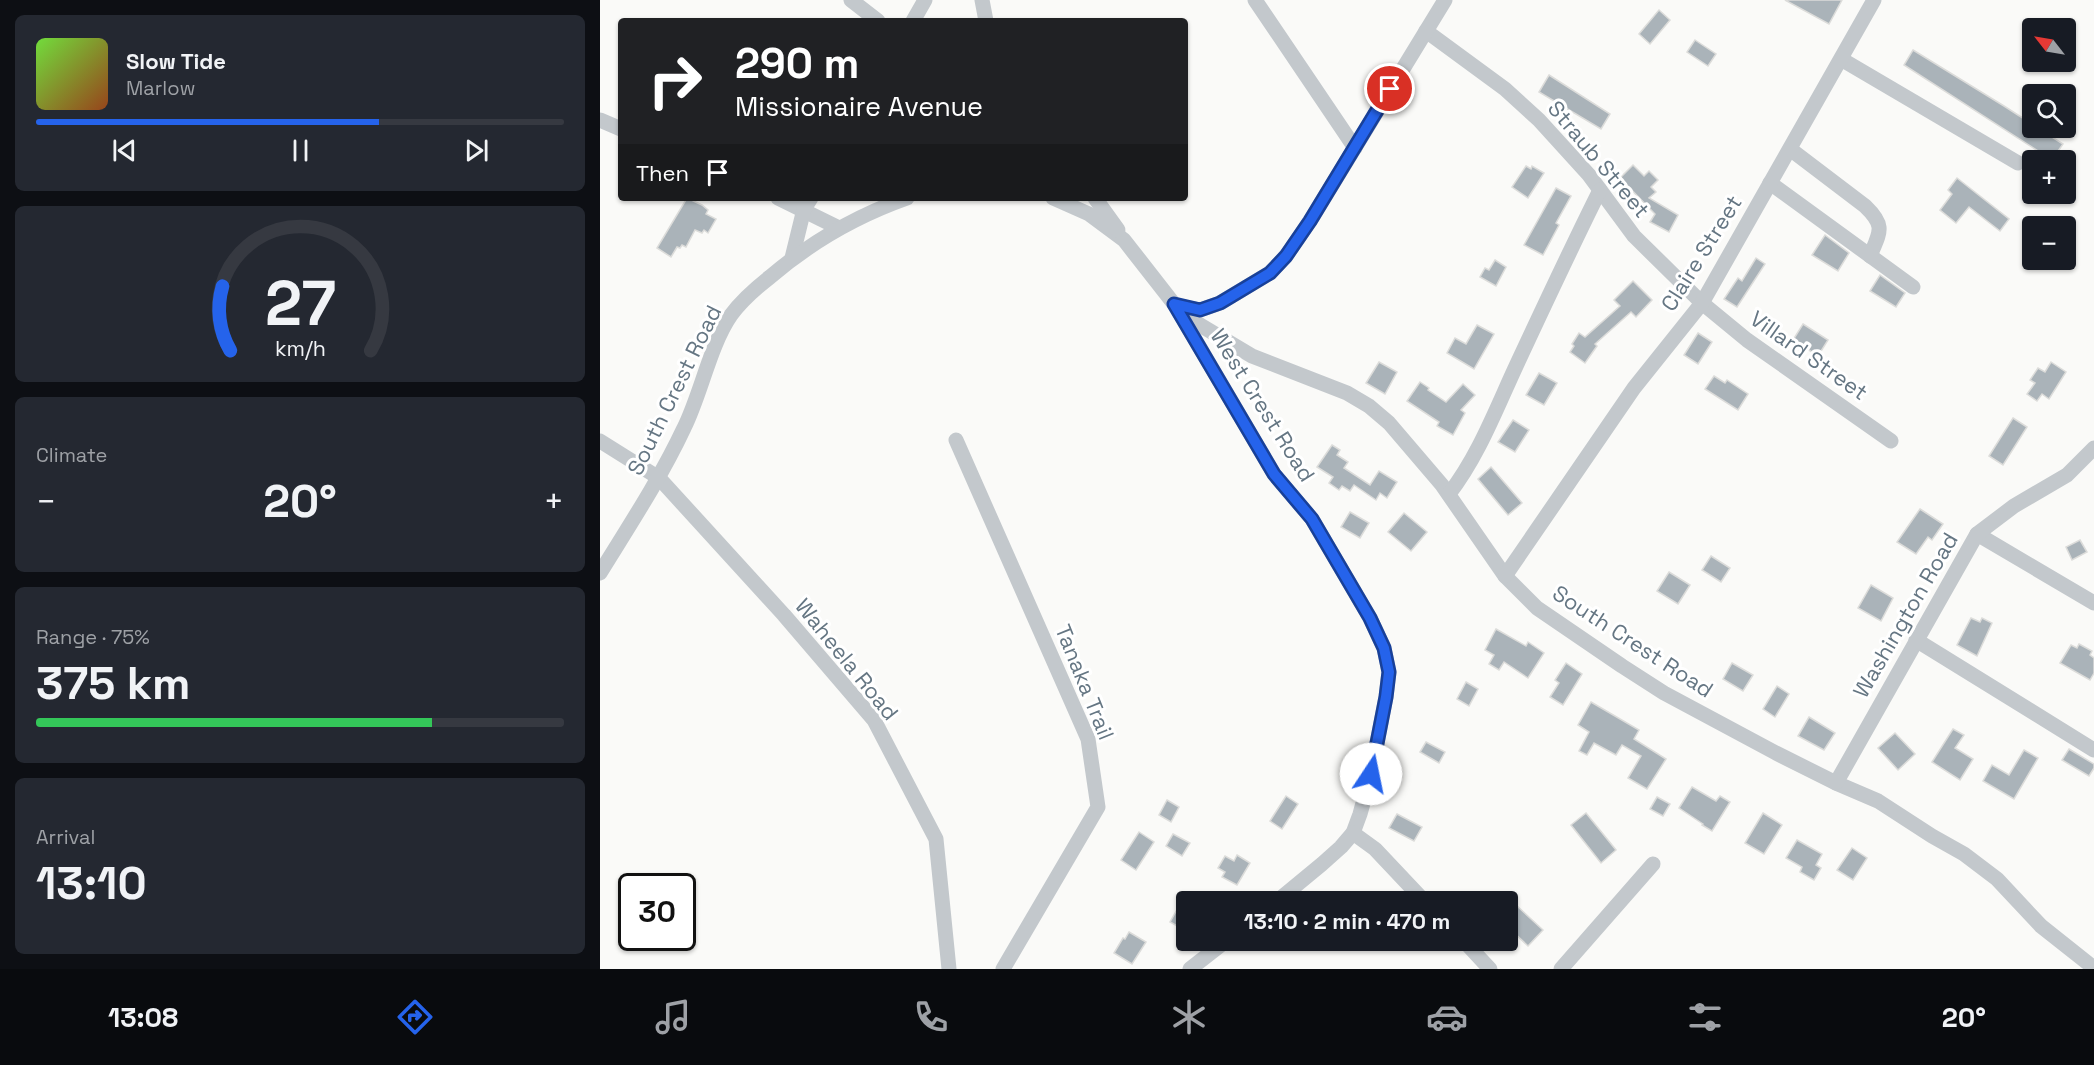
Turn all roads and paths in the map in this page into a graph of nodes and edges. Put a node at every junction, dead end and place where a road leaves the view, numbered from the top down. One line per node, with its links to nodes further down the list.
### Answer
1 (851, 0): 7 (street)
2 (926, 0): 8 (street)
3 (982, 0): 9 (street)
4 (1255, 0): 14 (street)
5 (1445, 0): 10 (street)
6 (1874, 0): 11 (street, Claire Street)
7 (874, 18)
8 (915, 18)
9 (985, 18)
10 (1426, 31): 14 (street); 18 (street, Straub Street)
11 (1841, 59): 15 (street, Claire Street); 16 (street)
12 (600, 120): 13 (street)
13 (618, 128)
14 (1355, 148): 29 (street)
15 (1790, 149): 17 (street, Claire Street); 25 (street)
16 (2018, 163)
17 (1770, 183): 25 (street); 28 (street, Claire Street)
18 (1600, 190): 28 (street, Straub Street); 35 (street)
19 (898, 201): 23 (street, South Crest Road)
20 (1060, 201): 24 (street, South Crest Road)
21 (1097, 201): 24 (street)
22 (807, 204): 23 (street); 26 (street)
23 (839, 228): 26 (street, South Crest Road)
24 (1124, 240): 29 (street, South Crest Road)
25 (1870, 256): 27 (street)
26 (792, 258): 34 (street, South Crest Road)
27 (1913, 287)
28 (1702, 303): 32 (street, Villard Street); 38 (street, Claire Street)
29 (1174, 304): 35 (street, South Crest Road); 43 (street, West Crest Road)
30 (956, 440): 51 (street, Tanaka Trail)
31 (600, 441): 34 (street, Waheela Road)
32 (1891, 441)
33 (2094, 448): 36 (street, Washington Road)
34 (659, 478): 37 (street, South Crest Road); 50 (street, Waheela Road)
35 (1449, 494): 38 (street, South Crest Road)
36 (1977, 534): 39 (street); 40 (street, Washington Road)
37 (600, 573)
38 (1505, 576): 42 (street, South Crest Road)
39 (2094, 603)
40 (1916, 640): 41 (street); 42 (street, Washington Road)
41 (2094, 750)
42 (1836, 783): 49 (street, South Crest Road)
43 (1353, 833): 45 (street, West Crest Road); 46 (street)
44 (1653, 864): 54 (street)
45 (1289, 891)
46 (1415, 891)
47 (1213, 951): 52 (street)
48 (1473, 951): 53 (street)
49 (2094, 968)
50 (949, 969)
51 (1004, 969)
52 (1190, 969)
53 (1490, 969)
54 (1561, 969)

